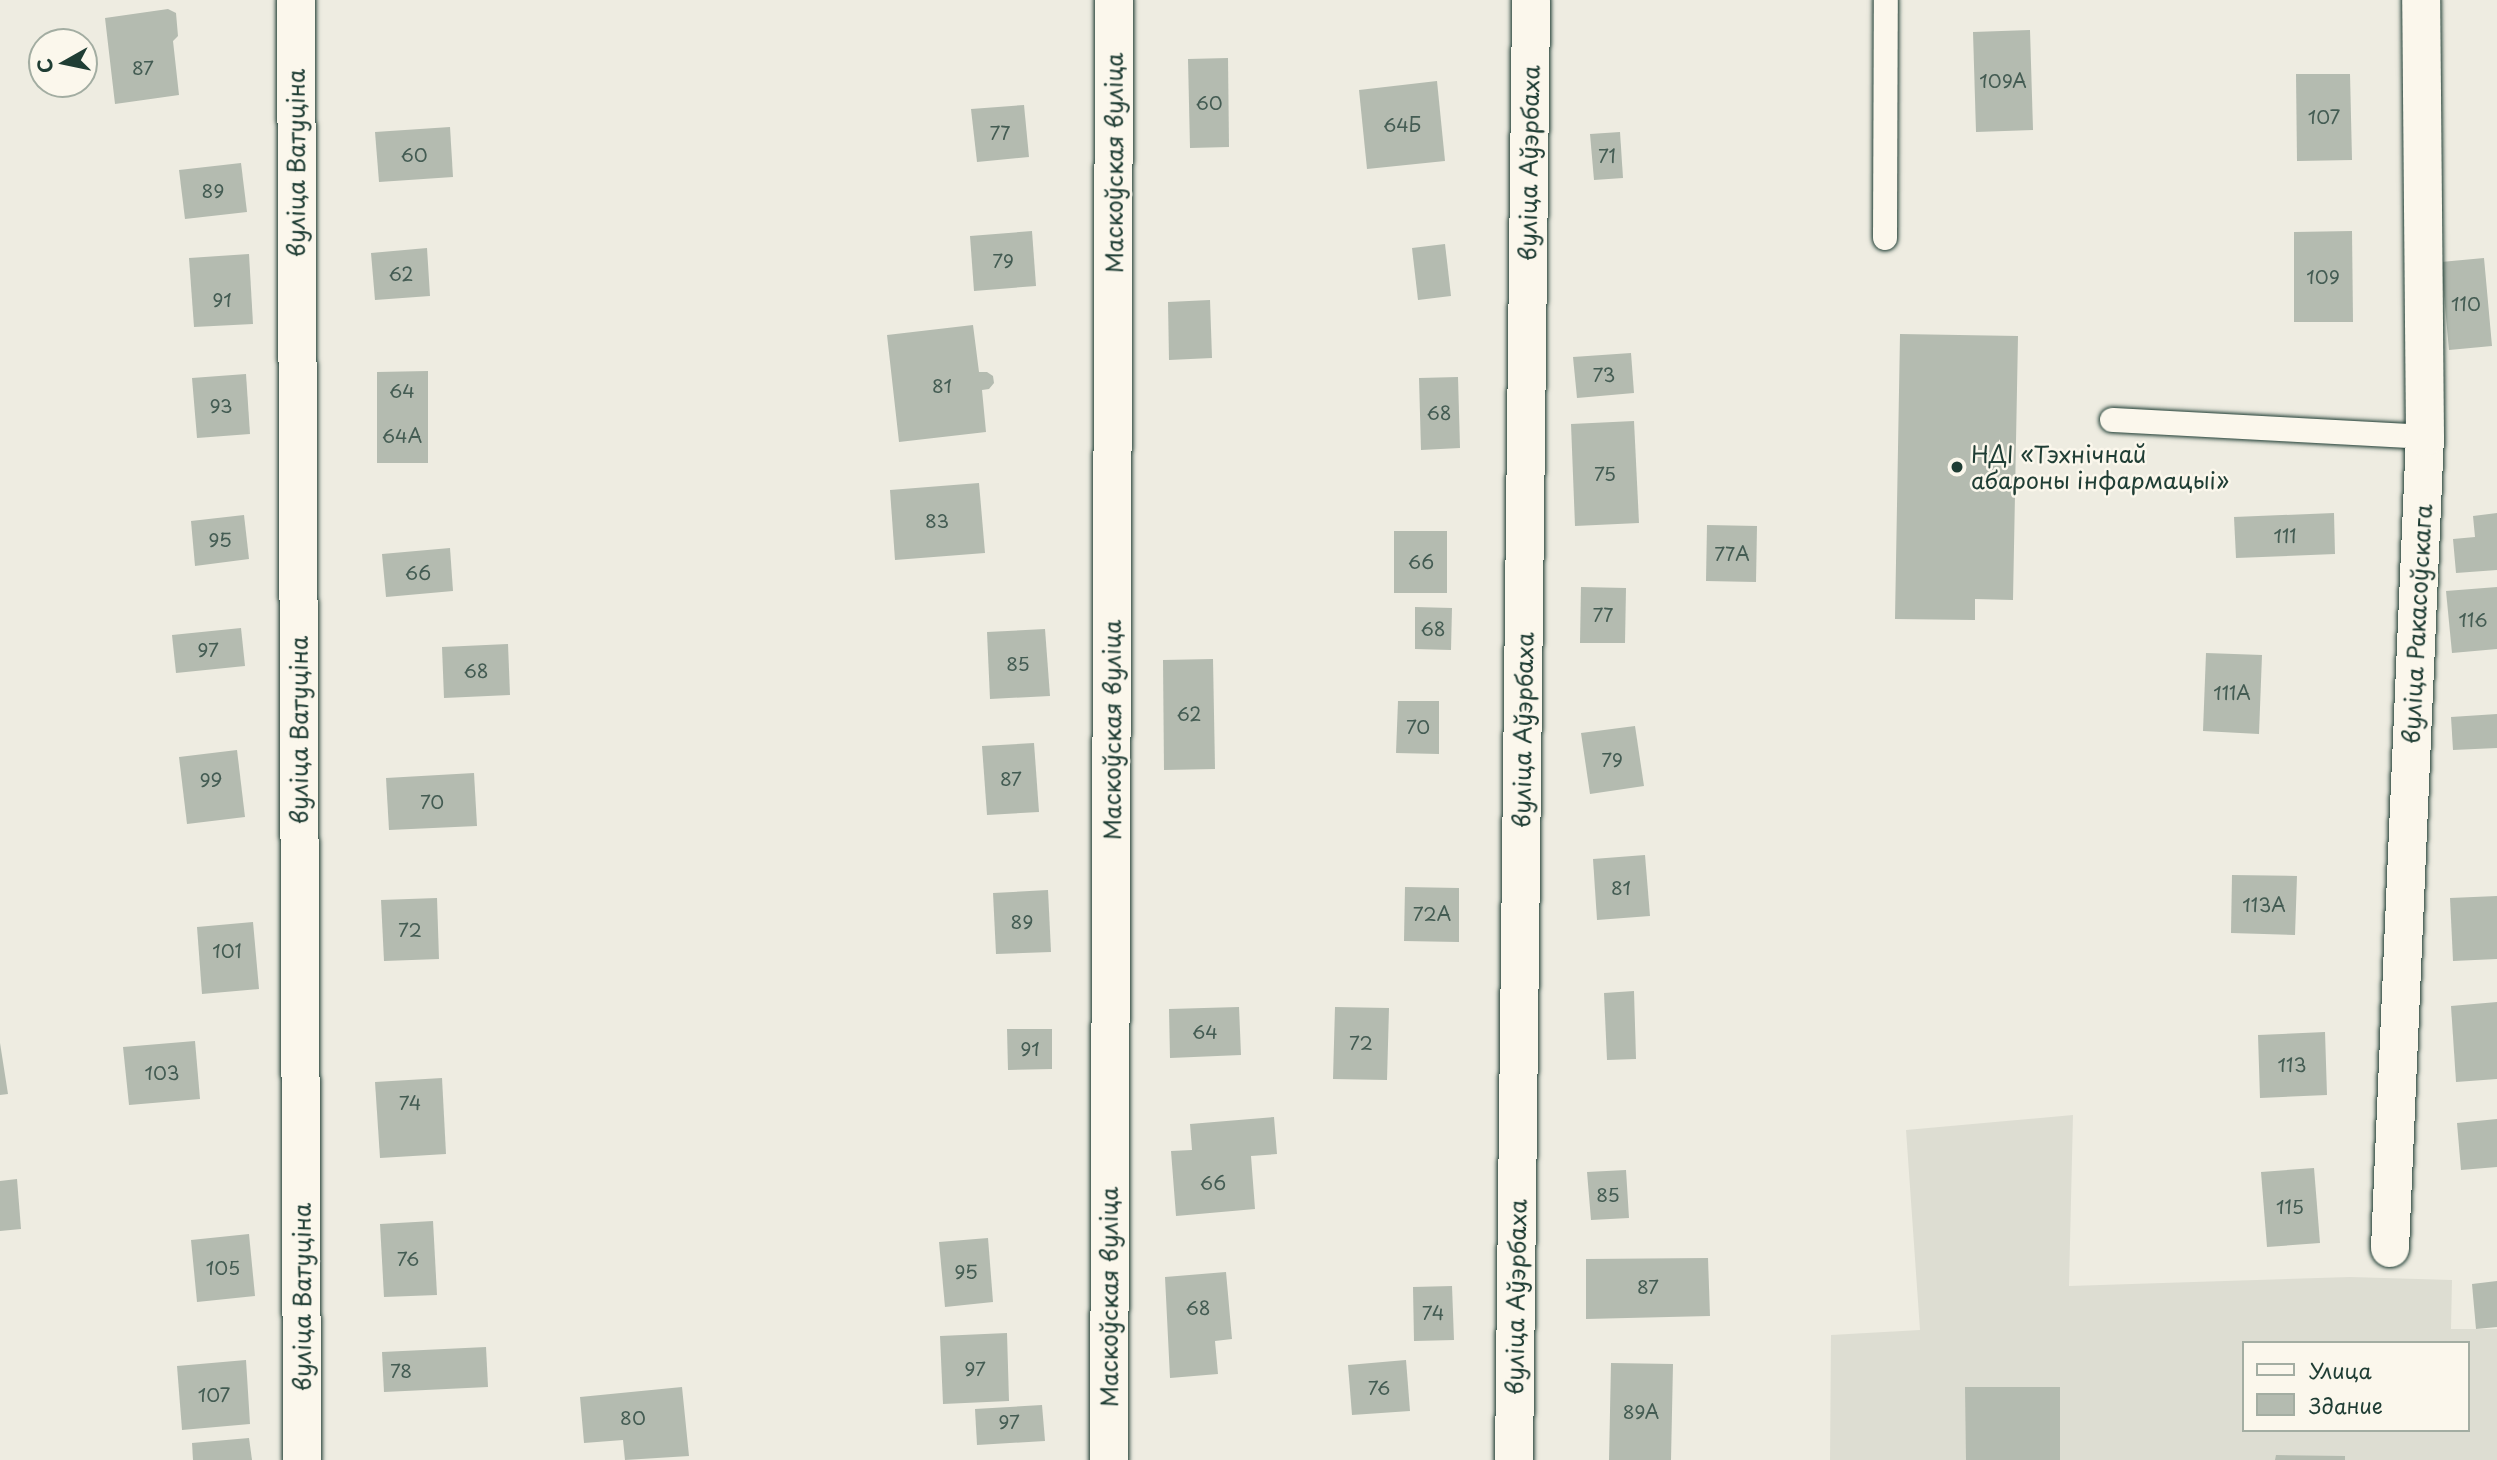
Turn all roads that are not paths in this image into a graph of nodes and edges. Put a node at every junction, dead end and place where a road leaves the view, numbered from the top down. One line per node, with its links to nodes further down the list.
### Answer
1 (296, 0): 10 (street, вуліца Ватуціна)
2 (1114, 0): 11 (street, Маскоўская вуліца)
3 (1531, 0): 12 (street, вуліца Аўэрбаха)
4 (1886, 0): 6 (lane)
5 (2421, 0): 8 (street, вуліца Ракасоўскага)
6 (1885, 238)
7 (2112, 420): 8 (lane)
8 (2425, 437): 9 (street, вуліца Ракасоўскага)
9 (2390, 1248)
10 (302, 1460)
11 (1109, 1460)
12 (1514, 1460)

